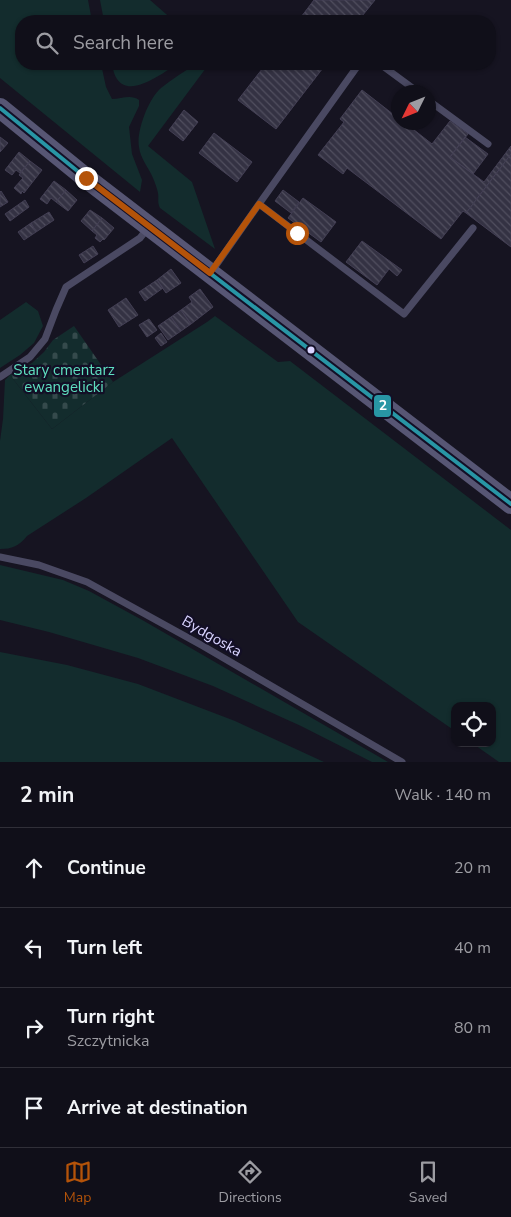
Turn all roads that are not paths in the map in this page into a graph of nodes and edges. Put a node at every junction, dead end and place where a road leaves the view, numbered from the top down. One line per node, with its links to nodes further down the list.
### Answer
1 (355, 70): 7 (lane)
2 (388, 70): 3 (lane)
3 (408, 85)
4 (436, 106): 6 (lane)
5 (0, 108): 8 (street)
6 (488, 144)
7 (259, 204): 9 (lane); 10 (lane)
8 (149, 226): 10 (street); 11 (lane)
9 (473, 228)
10 (210, 273): 12 (street)
11 (0, 376)
12 (511, 504)
13 (0, 557): 14 (lane, Bydgoska)
14 (402, 762)

